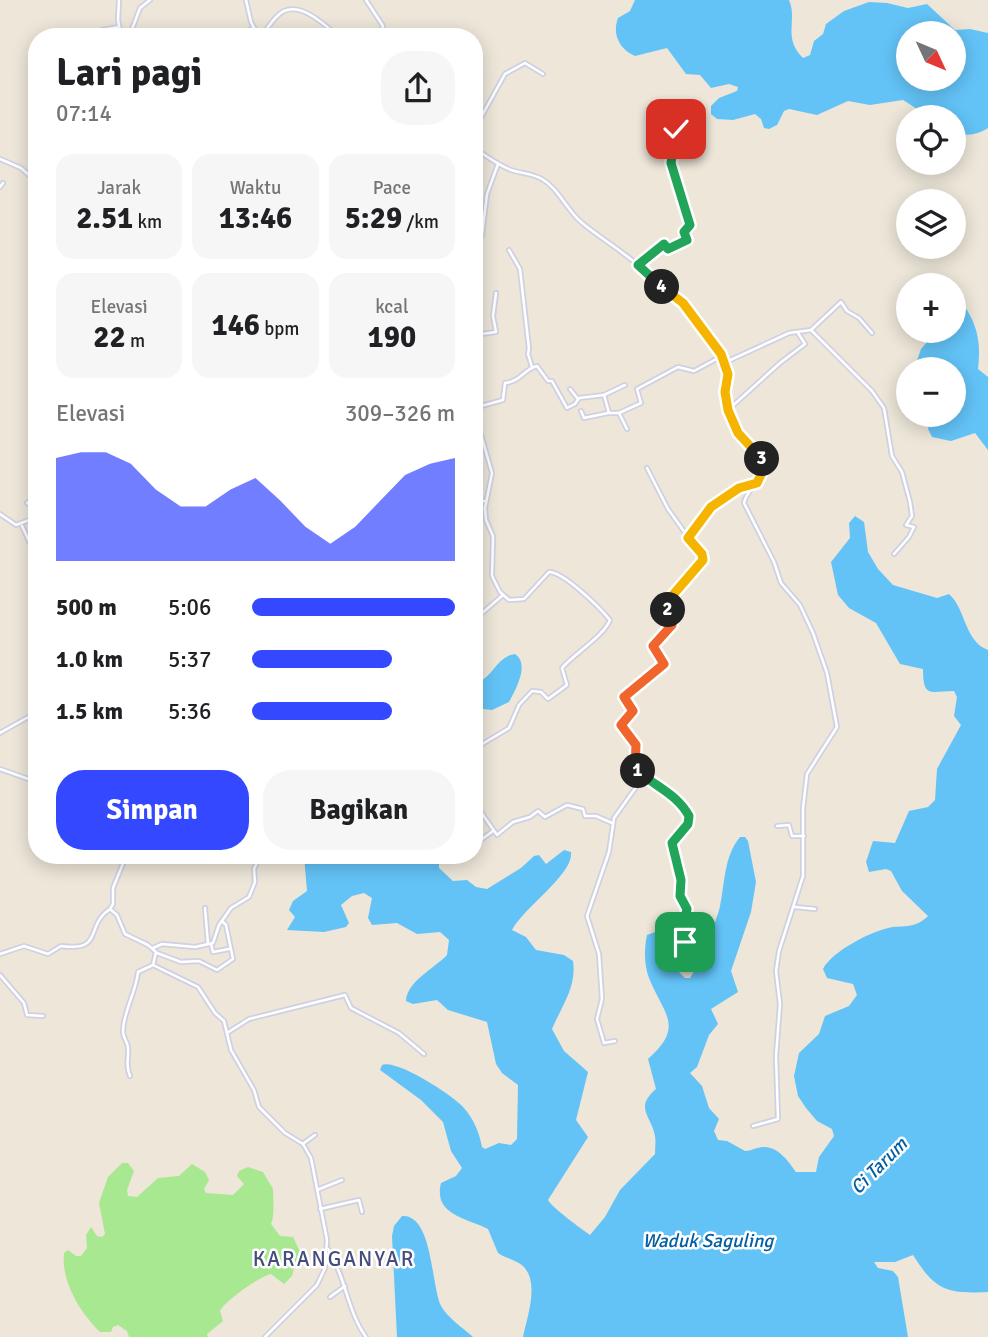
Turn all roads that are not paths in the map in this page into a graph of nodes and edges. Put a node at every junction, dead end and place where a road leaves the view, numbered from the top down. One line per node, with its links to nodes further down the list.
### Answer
1 (119, 0): 5 (street)
2 (150, 0): 7 (street)
3 (246, 0): 8 (street)
4 (366, 0): 11 (street)
5 (119, 27): 6 (street)
6 (113, 28)
7 (132, 28)
8 (253, 28)
9 (268, 28): 10 (street)
10 (327, 28)
11 (382, 28)
12 (543, 74): 13 (street)
13 (483, 114)
14 (669, 114): 23 (street)
15 (483, 154): 17 (street)
16 (0, 159): 18 (street)
17 (498, 164): 21 (street); 23 (street)
18 (28, 173)
19 (3, 183): 20 (street)
20 (0, 187)
21 (483, 225)
22 (509, 250): 31 (street)
23 (638, 265): 29 (street)
24 (496, 293): 28 (street)
25 (811, 330): 26 (street); 27 (street); 51 (street)
26 (797, 331): 30 (street); 37 (street)
27 (872, 333)
28 (483, 334)
29 (722, 356): 30 (street); 40 (street)
30 (725, 363): 37 (street)
31 (532, 367): 35 (street); 36 (street)
32 (625, 385): 34 (street)
33 (570, 389): 35 (street)
34 (604, 396): 35 (street); 39 (street)
35 (578, 399)
36 (483, 406)
37 (728, 410): 44 (street)
38 (581, 411): 39 (street)
39 (608, 413): 40 (street)
40 (619, 413): 41 (street)
41 (627, 429)
42 (483, 441): 45 (street)
43 (647, 468): 50 (street)
44 (756, 485): 50 (street); 64 (street)
45 (485, 500): 52 (street)
46 (0, 514): 48 (street)
47 (28, 522): 48 (street)
48 (22, 525): 49 (street)
49 (28, 538)
50 (688, 538): 58 (street)
51 (894, 554)
52 (503, 595): 53 (street); 56 (street)
53 (483, 612)
54 (28, 717): 55 (street)
55 (0, 733)
56 (483, 744)
57 (0, 769): 59 (street)
58 (644, 776): 61 (street); 77 (street)
59 (28, 779)
60 (483, 816): 63 (street)
61 (614, 824): 63 (street); 83 (street)
62 (777, 826): 64 (street)
63 (493, 831): 65 (street)
64 (804, 836): 69 (street)
65 (483, 838)
66 (123, 864): 71 (street)
67 (256, 864): 72 (street)
68 (205, 908): 73 (street)
69 (795, 908): 70 (street); 86 (street)
70 (815, 908)
71 (110, 909): 74 (street); 78 (street)
72 (222, 921): 73 (street); 75 (street)
73 (209, 944): 74 (street); 75 (street)
74 (153, 948): 76 (street)
75 (229, 949): 76 (street)
76 (157, 953): 79 (street)
77 (686, 953)
78 (0, 954)
79 (153, 965): 82 (street); 85 (street)
80 (0, 975): 81 (street)
81 (43, 1016)
82 (227, 1033): 84 (street); 88 (street)
83 (615, 1041)
84 (424, 1054)
85 (130, 1076)
86 (753, 1126)
87 (315, 1135): 88 (street)
88 (303, 1144): 90 (street)
89 (342, 1180): 90 (street)
90 (317, 1190): 91 (street)
91 (320, 1209): 92 (street); 93 (street)
92 (362, 1212)
93 (328, 1249): 94 (street); 96 (street)
94 (345, 1286): 95 (street); 97 (street)
95 (330, 1297)
96 (265, 1337)
97 (366, 1337)

